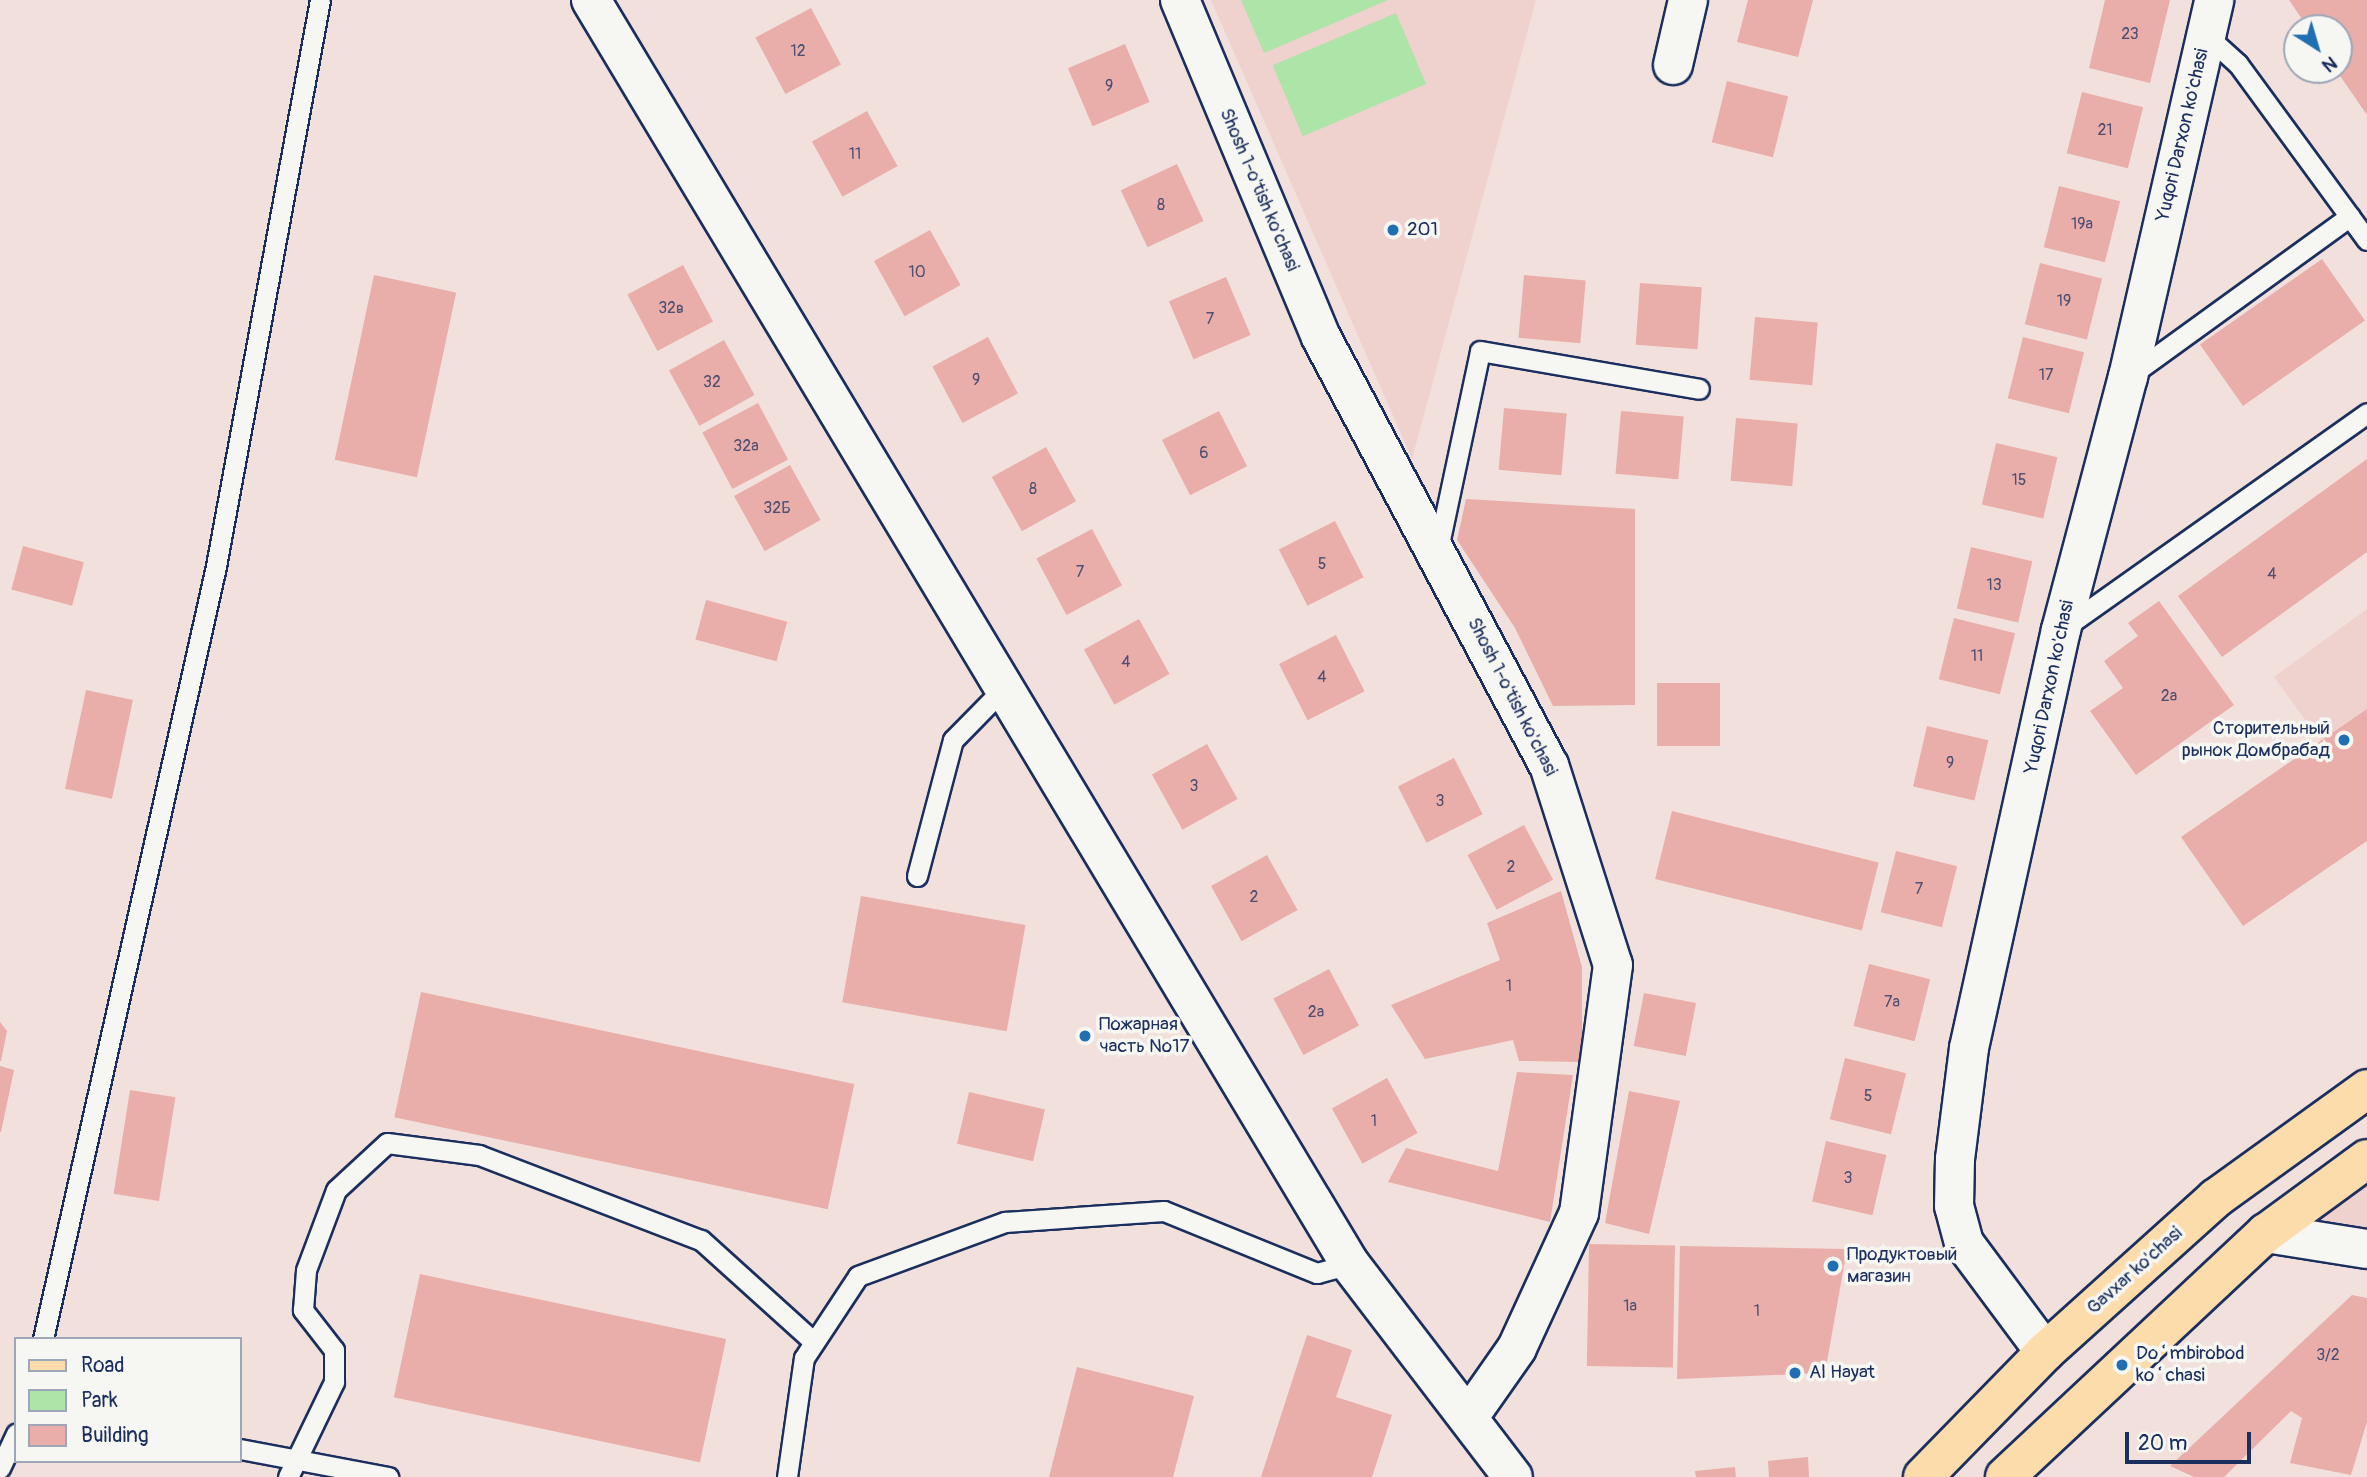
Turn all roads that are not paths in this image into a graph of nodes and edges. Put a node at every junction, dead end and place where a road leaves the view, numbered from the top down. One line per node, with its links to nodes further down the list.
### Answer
1 (320, 0): 21 (lane)
2 (591, 0): 14 (street)
3 (1180, 0): 12 (street, Shosh 1-o'tish ko'chasi)
4 (1688, 0): 6 (street)
5 (2210, 17): 7 (lane); 9 (street, Yuqori Darxon ko'chasi)
6 (1673, 65)
7 (2350, 216): 8 (lane); 9 (lane)
8 (2367, 240)
9 (2128, 377): 13 (street, Yuqori Darxon ko'chasi)
10 (1699, 389): 12 (lane)
11 (2367, 413): 13 (lane)
12 (1437, 553): 24 (street, Shosh 1-o'tish ko'chasi)
13 (2061, 630): 23 (street, Yuqori Darxon ko'chasi)
14 (1003, 689): 15 (lane); 20 (street)
15 (917, 876)
16 (2367, 1088): 23 (main road, Gavxar ko'chasi)
17 (2367, 1159): 18 (main road)
18 (2266, 1233): 19 (street); 33 (main road)
19 (2367, 1249)
20 (1350, 1264): 22 (lane); 24 (street)
21 (43, 1337)
22 (814, 1342): 28 (lane); 30 (lane)
23 (2045, 1352): 32 (main road, Gavxar ko'chasi)
24 (1468, 1418): 31 (street)
25 (14, 1437): 27 (lane)
26 (242, 1449): 28 (lane)
27 (0, 1468)
28 (290, 1468): 29 (lane)
29 (388, 1477)
30 (787, 1477)
31 (1513, 1477)
32 (1923, 1477)
33 (2005, 1477)

